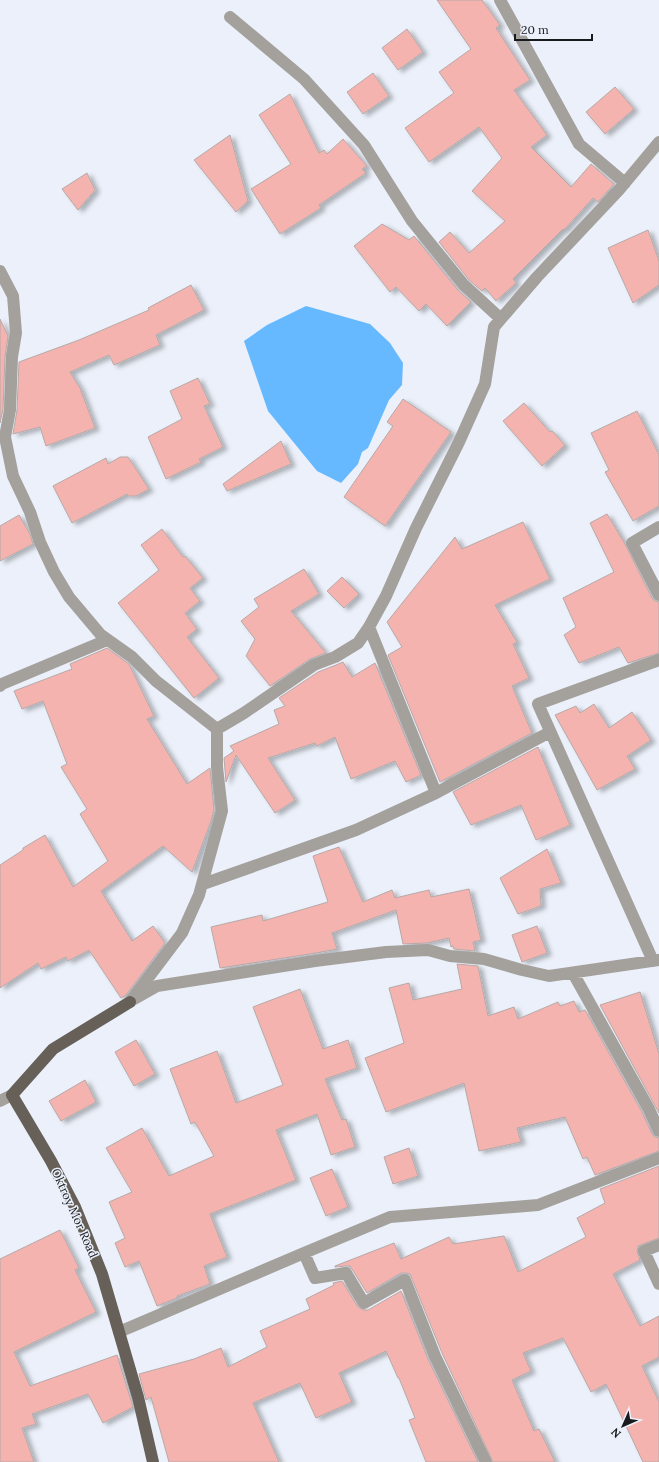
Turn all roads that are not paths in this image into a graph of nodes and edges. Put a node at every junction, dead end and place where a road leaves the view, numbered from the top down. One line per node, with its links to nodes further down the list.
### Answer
1 (500, 0): 4 (street)
2 (230, 17): 6 (street)
3 (659, 142): 4 (street)
4 (625, 183): 6 (street)
5 (0, 271): 10 (street)
6 (501, 319): 9 (street)
7 (659, 527): 8 (street)
8 (659, 595)
9 (369, 627): 13 (street); 15 (street)
10 (108, 640): 12 (street); 13 (street)
11 (659, 660): 14 (street)
12 (0, 686)
13 (217, 729): 16 (street)
14 (550, 732): 15 (street); 17 (street)
15 (436, 793): 16 (street)
16 (202, 884): 19 (street)
17 (656, 961): 18 (street)
18 (572, 973): 19 (street); 22 (street)
19 (130, 1002): 20 (main road)
20 (12, 1095): 21 (street); 27 (main road, Oktroy Mor Road)
21 (0, 1102)
22 (659, 1131)
23 (659, 1158): 25 (street)
24 (659, 1244): 26 (street)
25 (304, 1253): 27 (street); 29 (street)
26 (659, 1284)
27 (119, 1332): 28 (main road, Oktroy Mor Road)
28 (153, 1462)
29 (486, 1462)

